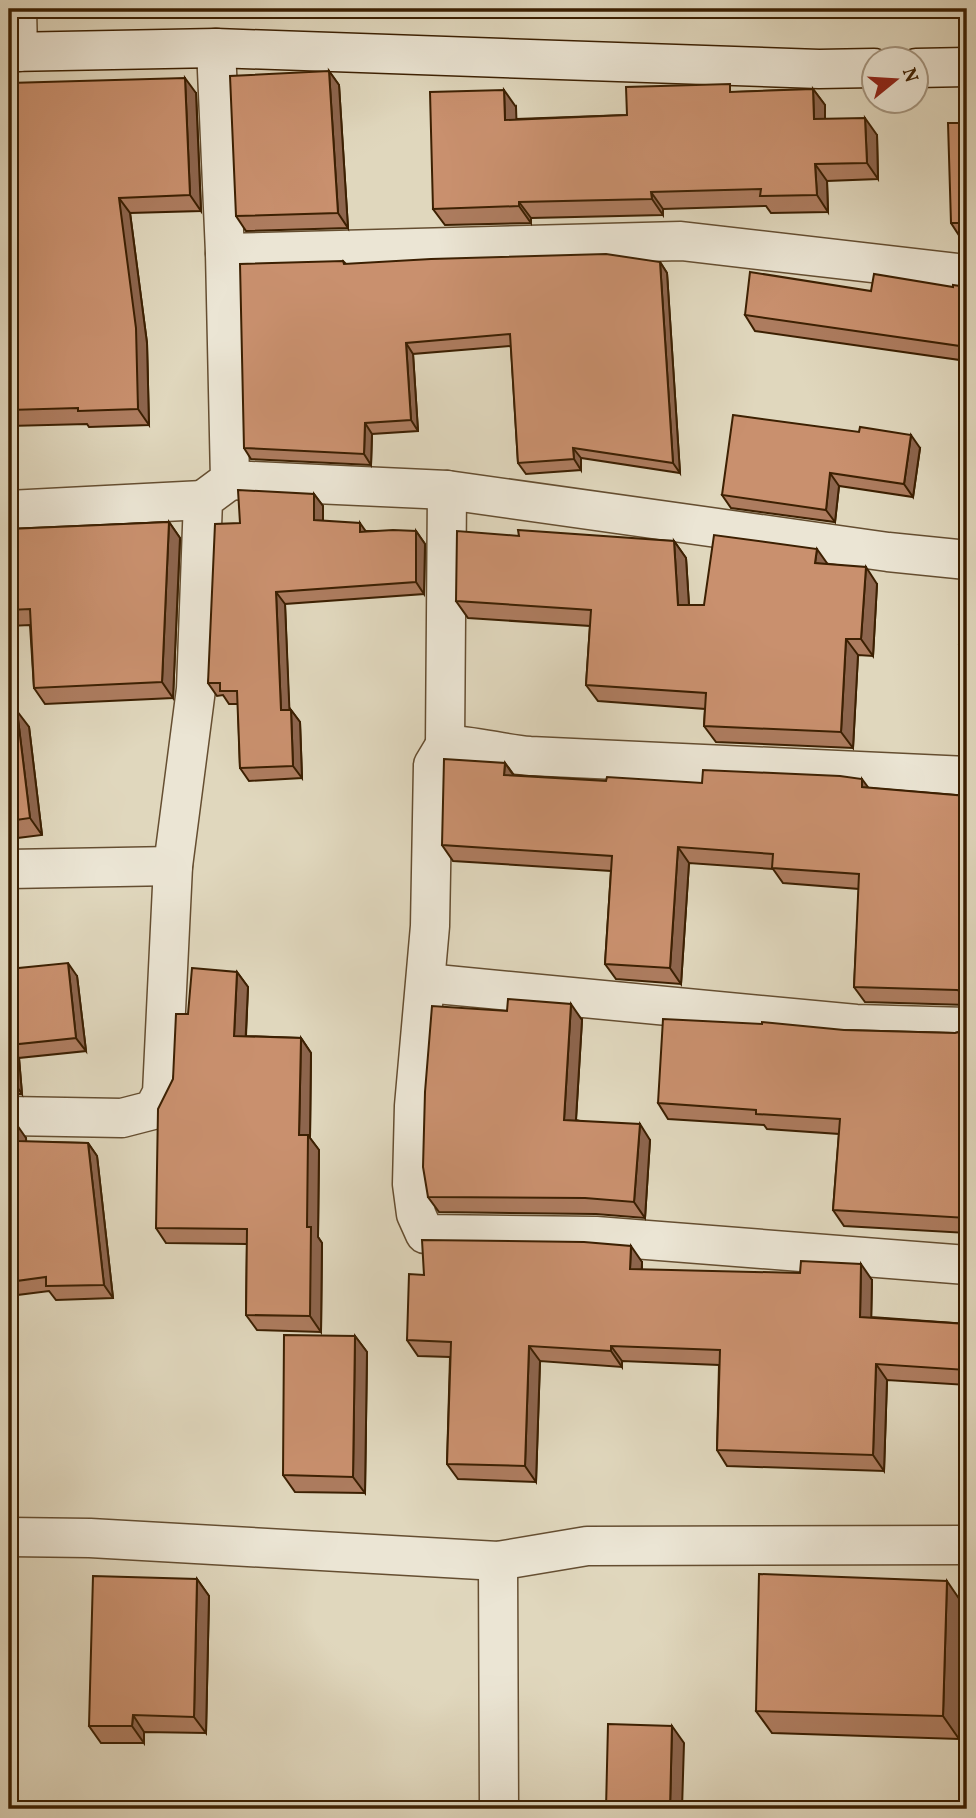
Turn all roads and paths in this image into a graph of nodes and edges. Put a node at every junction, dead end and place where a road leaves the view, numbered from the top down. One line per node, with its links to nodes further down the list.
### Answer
1 (17, 9): 3 (street)
2 (216, 48): 3 (street); 5 (street); 7 (street)
3 (13, 52)
4 (967, 67): 6 (street)
5 (860, 68)
6 (930, 68)
7 (225, 253): 8 (street); 9 (street)
8 (967, 274)
9 (217, 490): 10 (street); 11 (street); 15 (street)
10 (447, 491): 12 (street); 13 (street)
11 (9, 510)
12 (967, 560)
13 (445, 745): 14 (street); 17 (street)
14 (967, 776)
15 (173, 866): 16 (street); 19 (street)
16 (9, 870)
17 (426, 983): 18 (street); 20 (street)
18 (967, 1027)
19 (9, 1116)
20 (967, 1265)
21 (9, 1537): 23 (street)
22 (967, 1545): 23 (street)
23 (498, 1560): 24 (street)
24 (499, 1809)

